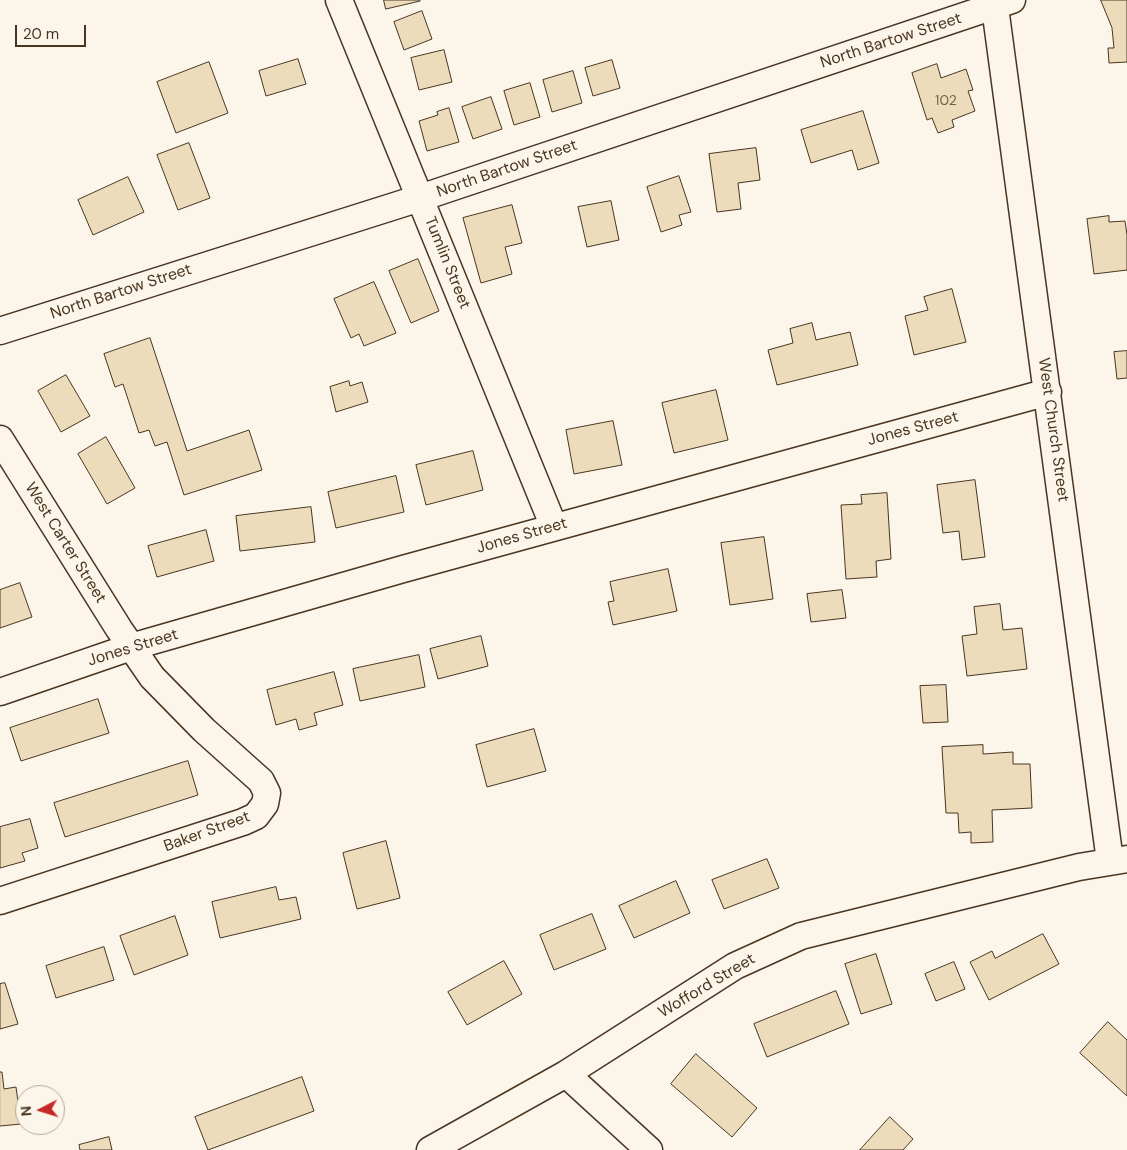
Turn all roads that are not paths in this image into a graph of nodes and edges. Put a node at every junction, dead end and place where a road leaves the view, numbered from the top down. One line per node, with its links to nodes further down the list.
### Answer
1 (339, 0): 3 (street, Tumlin Street)
2 (1001, 2): 3 (street, North Bartow Street); 5 (street, West Church Street)
3 (420, 198): 4 (street, North Bartow Street); 7 (street, Tumlin Street)
4 (0, 331)
5 (1048, 392): 7 (street, Jones Street); 10 (street, West Church Street)
6 (0, 439): 8 (street, West Carter Street)
7 (554, 527): 8 (street, Jones Street)
8 (131, 648): 9 (street, Jones Street); 11 (street, Baker Street)
9 (0, 692)
10 (1118, 860): 12 (street, Wofford Street)
11 (0, 901)
12 (566, 1074): 13 (street, Wofford Street); 14 (street)
13 (430, 1150)
14 (649, 1150)

